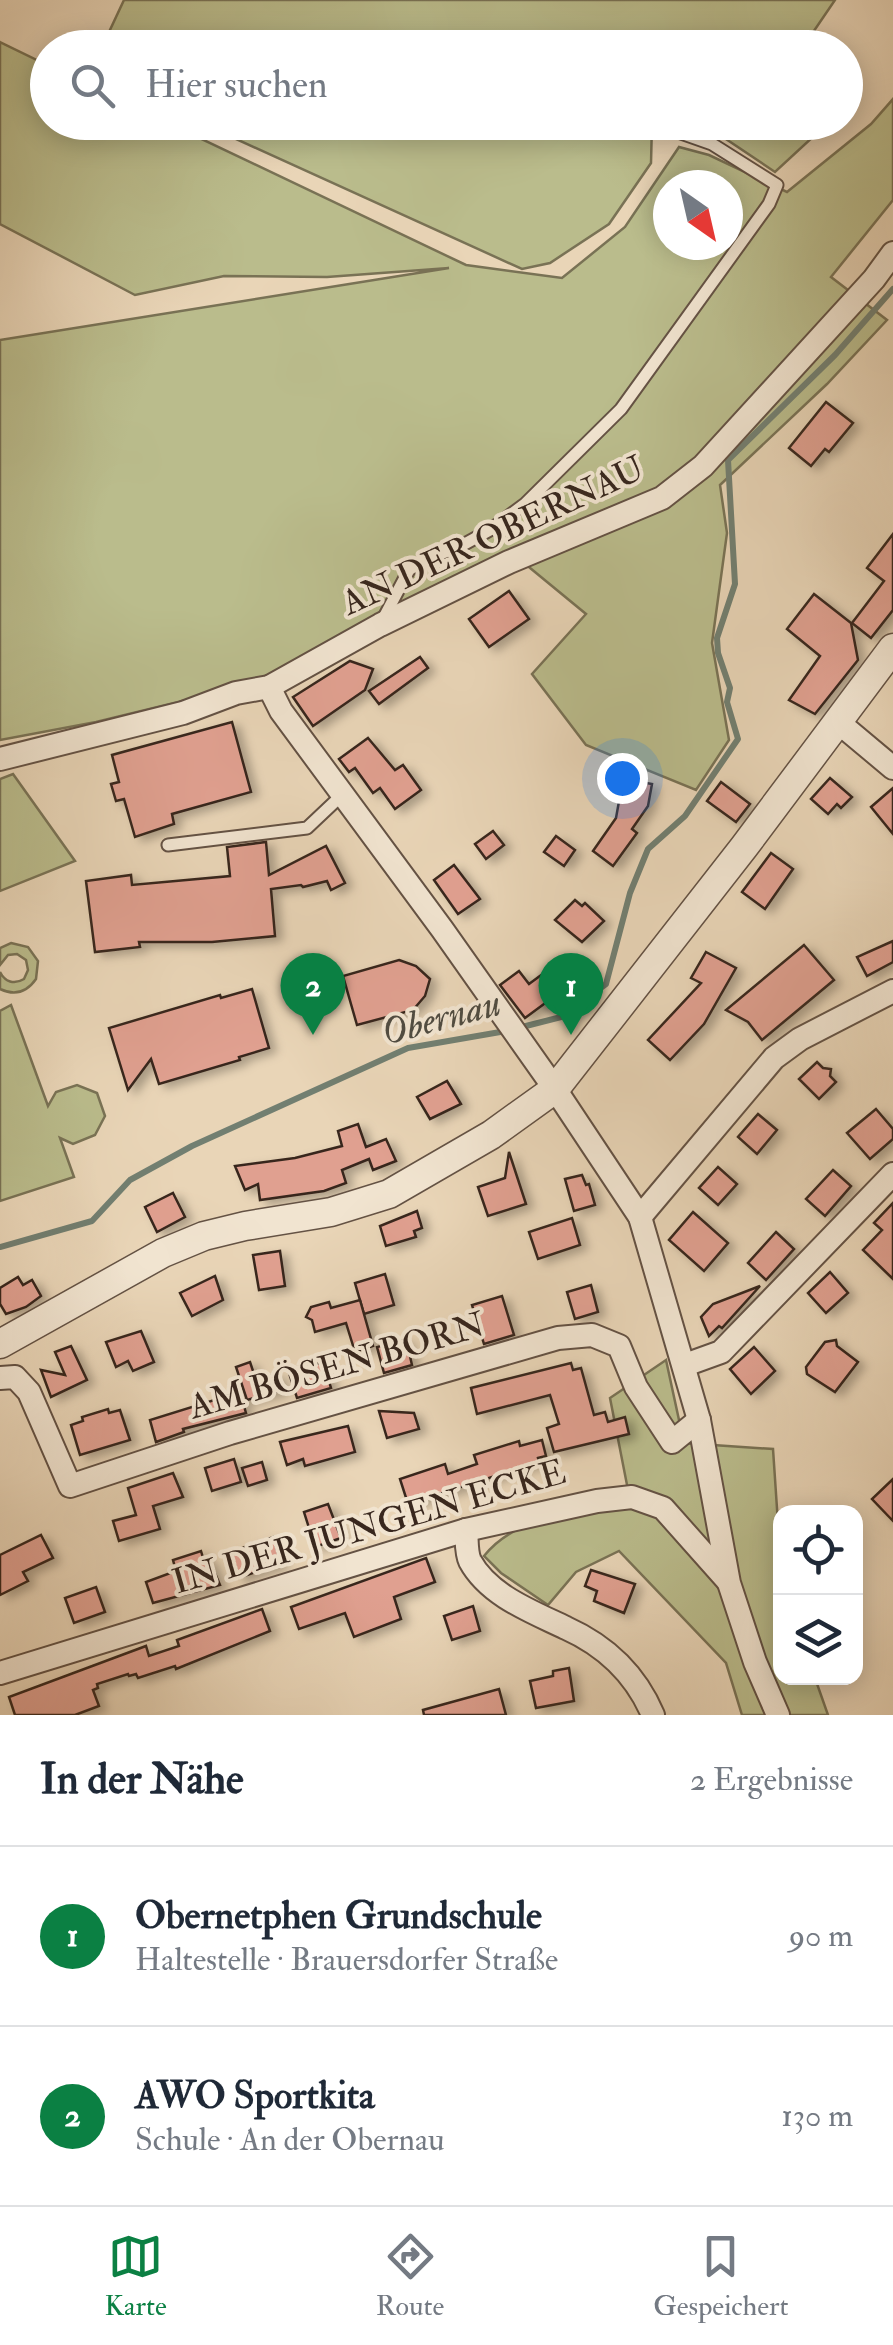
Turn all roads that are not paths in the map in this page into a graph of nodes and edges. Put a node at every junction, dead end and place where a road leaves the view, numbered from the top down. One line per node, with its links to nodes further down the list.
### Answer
1 (701, 140): 3 (lane)
2 (893, 253): 3 (street, AN DER OBERNAU)
3 (380, 624): 5 (street, AN DER OBERNAU)
4 (893, 648): 6 (street)
5 (270, 687): 7 (street, AN DER OBERNAU); 9 (street)
6 (838, 722): 8 (street); 12 (street)
7 (0, 759)
8 (893, 768)
9 (343, 794): 10 (lane); 12 (street)
10 (168, 845)
11 (893, 991): 14 (street)
12 (555, 1089): 14 (street); 15 (street)
13 (893, 1174): 16 (street)
14 (640, 1216): 16 (street)
15 (0, 1344)
16 (684, 1365): 18 (street)
17 (0, 1378): 18 (street, AM BÖSEN BORN)
18 (699, 1420): 20 (street)
19 (466, 1530): 20 (street, IN DER JUNGEN ECKE); 21 (street, IN DER JUNGEN ECKE); 22 (street)
20 (730, 1582): 23 (street)
21 (0, 1674)
22 (653, 1715)
23 (778, 1715)

